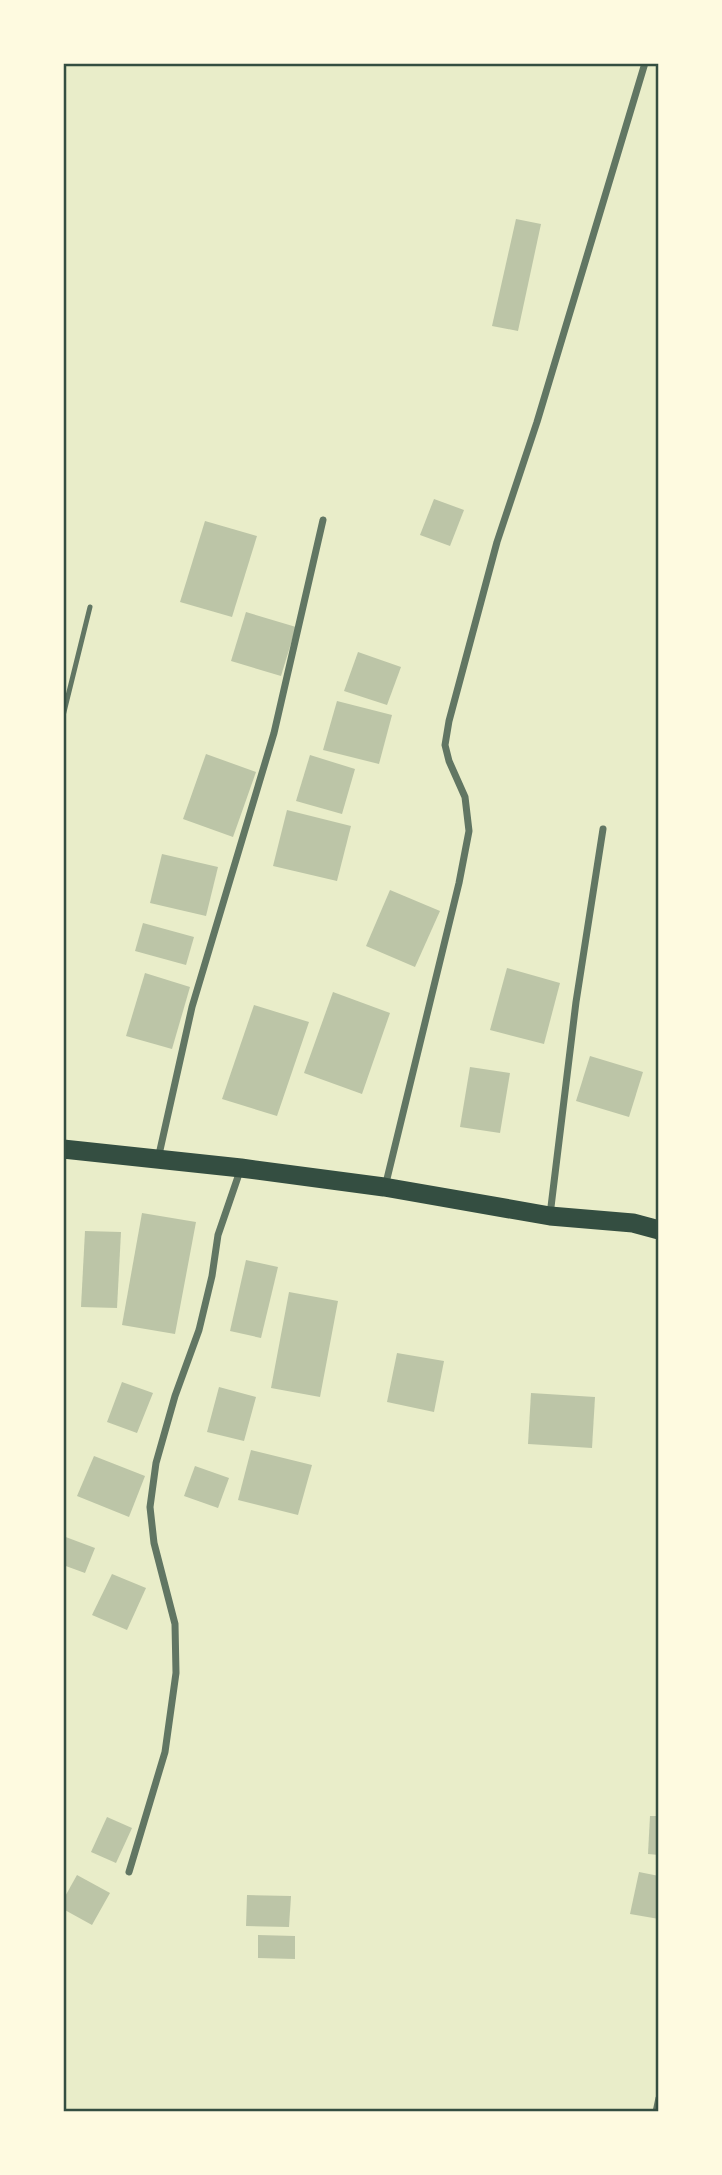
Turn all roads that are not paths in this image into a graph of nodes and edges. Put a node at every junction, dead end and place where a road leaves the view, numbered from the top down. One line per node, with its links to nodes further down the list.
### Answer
1 (645, 63): 9 (street)
2 (323, 520): 7 (street)
3 (90, 607): 4 (lane)
4 (63, 716)
5 (603, 829): 10 (street)
6 (63, 1149): 7 (highway)
7 (158, 1160): 8 (highway)
8 (241, 1168): 9 (highway); 12 (street)
9 (384, 1187): 10 (highway)
10 (550, 1216): 11 (highway)
11 (659, 1230)
12 (129, 1872)
13 (659, 2098): 14 (street)
14 (656, 2112)

